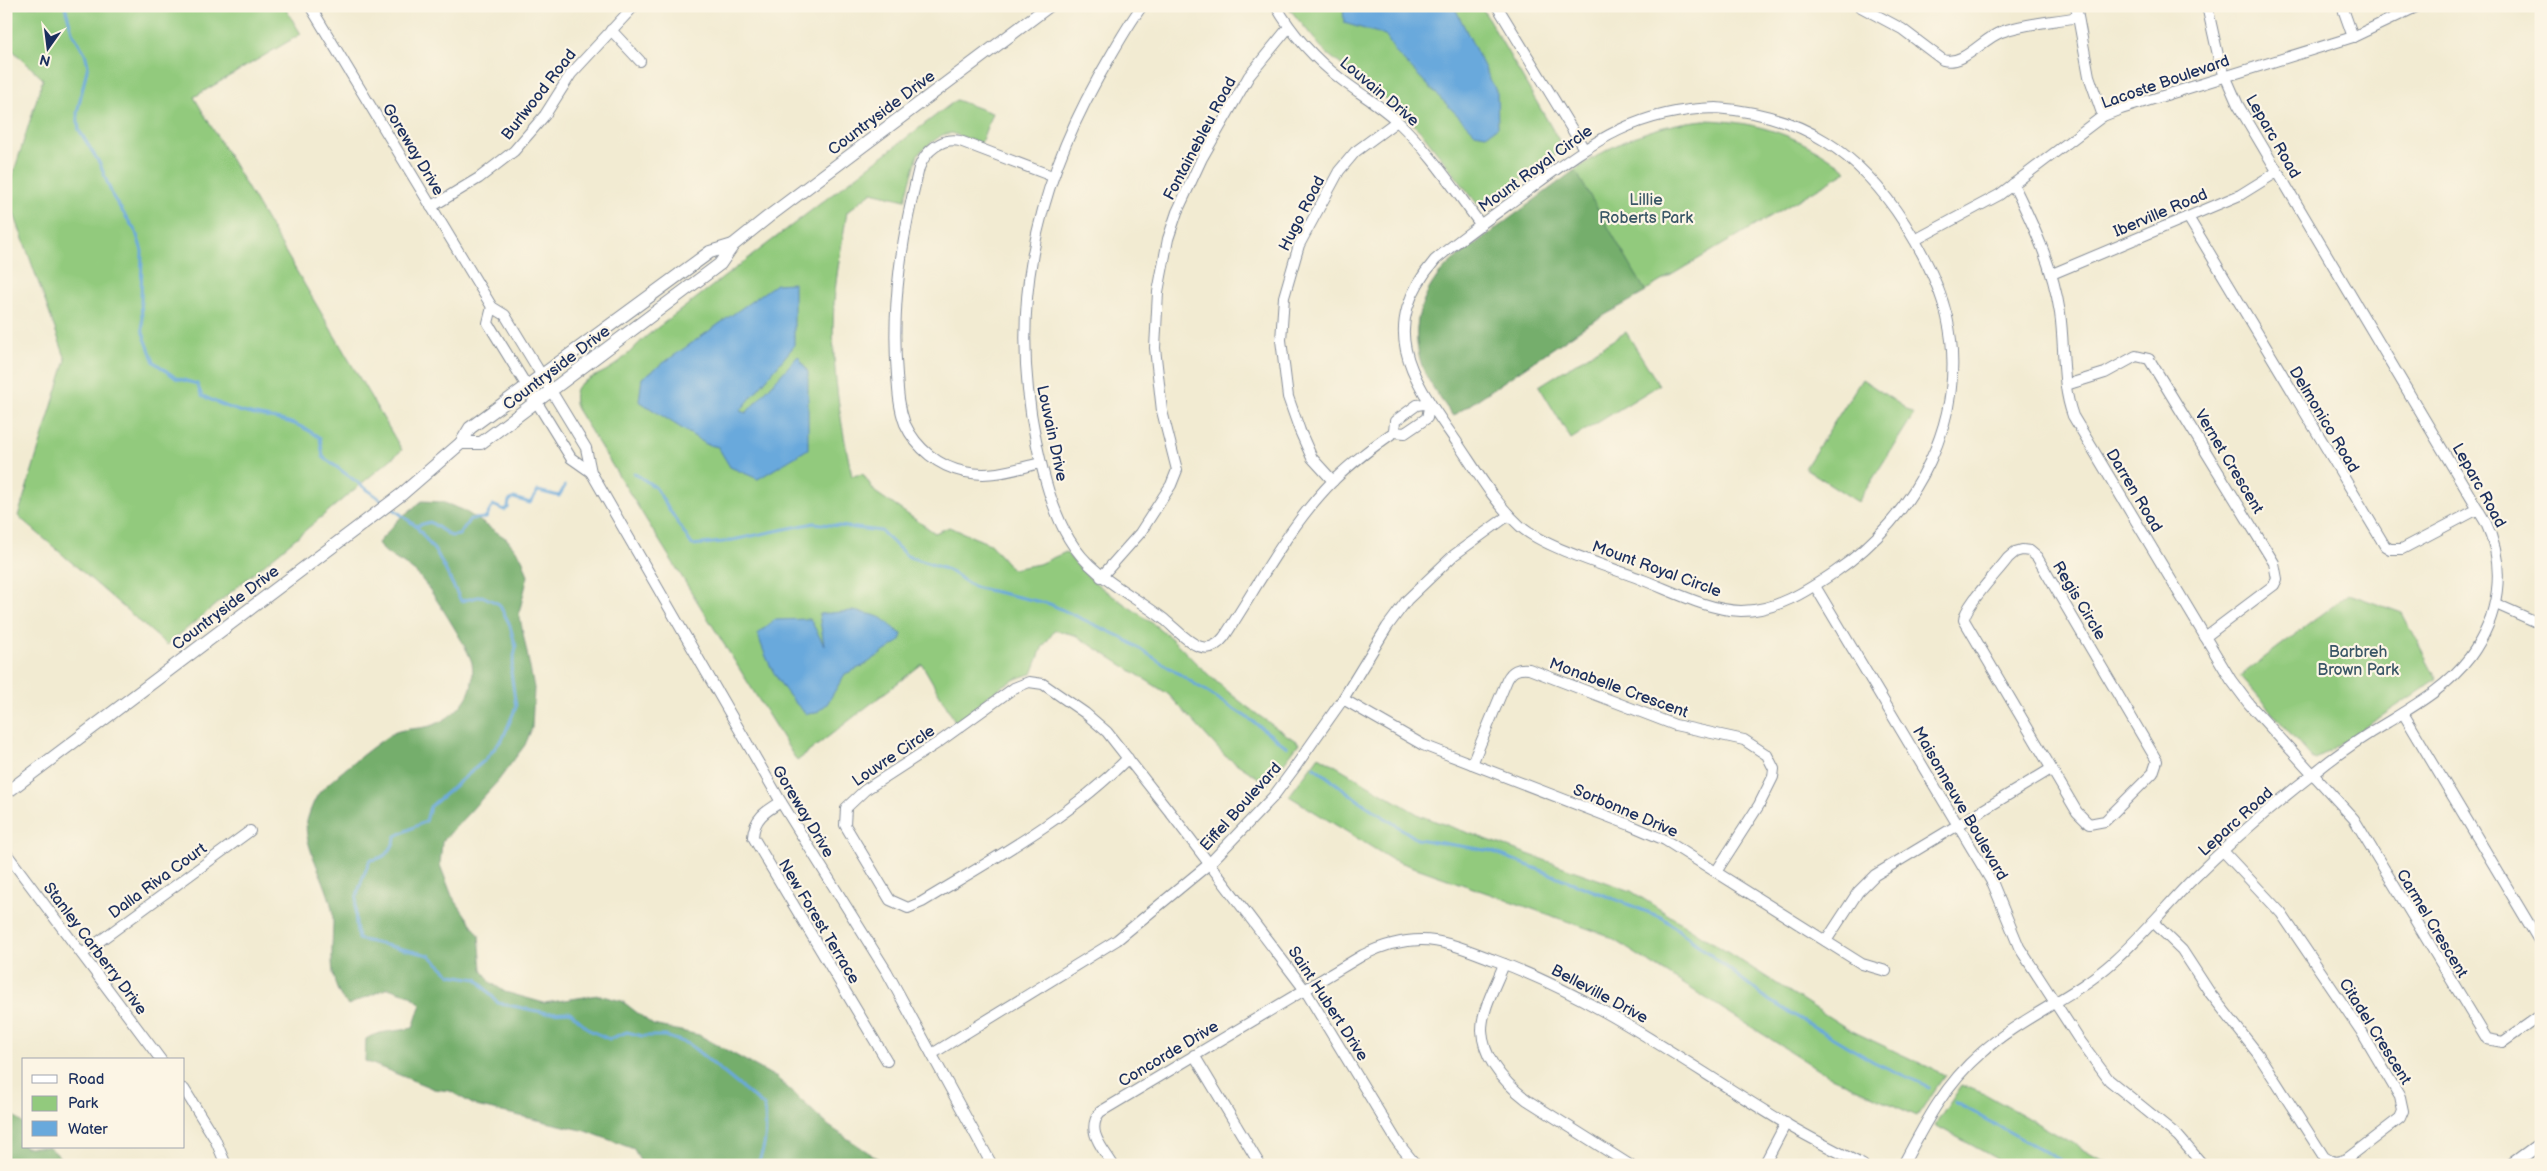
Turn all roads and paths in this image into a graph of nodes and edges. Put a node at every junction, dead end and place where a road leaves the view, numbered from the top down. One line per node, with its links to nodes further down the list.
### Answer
1 (310, 6): 23 (street, Goreway Drive)
2 (634, 6): 13 (street, Burlwood Road)
3 (1049, 6): 27 (main road, Countryside Drive)
4 (1142, 6): 21 (street, Louvain Drive)
5 (1276, 6): 12 (street, Louvain Drive)
6 (1497, 6): 19 (street)
7 (1859, 6): 11 (street)
8 (2207, 6): 16 (street, Leparc Road)
9 (2342, 6): 14 (street)
10 (2418, 6): 14 (street, Lacoste Boulevard)
11 (2077, 12): 17 (street)
12 (1289, 28): 18 (street, Louvain Drive); 43 (street, Fontainebleu Road)
13 (611, 30): 15 (street); 23 (street, Burlwood Road)
14 (2354, 37): 16 (street, Lacoste Boulevard)
15 (640, 61)
16 (2226, 76): 17 (street, Lacoste Boulevard); 20 (street, Leparc Road)
17 (2103, 116): 22 (street, Lacoste Boulevard)
18 (1397, 121): 25 (street, Louvain Drive); 40 (street, Hugo Road)
19 (1584, 148): 25 (street, Mount Royal Circle); 26 (street, Mount Royal Circle)
20 (2277, 172): 24 (street, Iberville Road); 41 (street, Leparc Road)
21 (1052, 176): 38 (street, Louvain Drive); 38 (street)
22 (2013, 184): 26 (street, Lacoste Boulevard); 28 (street, Darren Road)
23 (431, 207): 29 (street, Goreway Drive)
24 (2188, 217): 28 (street, Iberville Road); 41 (street, Delmonico Road)
25 (1481, 225): 35 (street, Mount Royal Circle)
26 (1915, 240): 44 (street, Mount Royal Circle)
27 (733, 245): 30 (main road, Countryside Drive); 33 (main road, Countryside Drive)
28 (2052, 274): 31 (street, Darren Road)
29 (492, 307): 30 (street, Goreway Drive); 32 (street, Goreway Drive)
30 (541, 375): 32 (main road, Countryside Drive); 33 (street, Goreway Drive)
31 (2066, 385): 47 (street, Darren Road); 47 (street, Vernet Crescent)
32 (527, 386): 34 (street, Goreway Drive); 37 (main road, Countryside Drive)
33 (551, 391): 34 (main road, Countryside Drive); 39 (street, Goreway Drive)
34 (536, 402): 37 (main road, Countryside Drive); 39 (street, Goreway Drive)
35 (1430, 403): 36 (street, Louvain Drive); 36 (street, Louvain Drive); 42 (street, Mount Royal Circle)
36 (1394, 432): 40 (street, Louvain Drive)
37 (461, 443): 54 (main road, Countryside Drive)
38 (1040, 463): 43 (street, Louvain Drive)
39 (590, 472): 55 (street, Goreway Drive)
40 (1333, 481): 43 (street, Louvain Drive)
41 (2478, 509): 45 (street, Leparc Road)
42 (1509, 515): 44 (street, Mount Royal Circle); 48 (street, Eiffel Boulevard)
43 (1101, 577)
44 (1815, 586): 56 (street, Maisonneuve Boulevard)
45 (2496, 604): 46 (street); 49 (street, Leparc Road)
46 (2541, 624)
47 (2205, 637): 53 (street, Darren Road)
48 (1342, 699): 51 (street, Sorbonne Drive); 60 (street, Eiffel Boulevard)
49 (2403, 713): 53 (street, Leparc Road); 64 (street)
50 (1128, 758): 50 (street, Louvre Circle); 60 (street, Louvre Circle)
51 (1472, 764): 61 (street, Sorbonne Drive); 61 (street, Monabelle Crescent)
52 (2051, 769): 52 (street, Regis Circle); 56 (street)
53 (2313, 774): 58 (street, Leparc Road); 70 (street, Carmel Crescent)
54 (6, 793)
55 (781, 802): 71 (street, Goreway Drive); 74 (street, New Forest Terrace)
56 (1958, 825): 63 (street); 69 (street, Maisonneuve Boulevard)
57 (250, 831): 65 (street, Dalla Riva Court)
58 (2223, 851): 62 (street, Leparc Road); 62 (street, Citadel Crescent)
59 (6, 853): 65 (street, Stanley Carberry Drive)
60 (1209, 864): 68 (street, Saint Hubert Drive); 71 (street, Eiffel Boulevard)
61 (1716, 872): 63 (street, Sorbonne Drive)
62 (2153, 922): 69 (street, Leparc Road)
63 (1826, 941): 67 (street, Sorbonne Drive)
64 (2541, 944)
65 (82, 954): 73 (street, Stanley Carberry Drive)
66 (1504, 964): 68 (street, Belleville Drive); 76 (street, Belleville Drive); 83 (street)
67 (1886, 971)
68 (1305, 990): 72 (street, Concorde Drive); 82 (street, Saint Hubert Drive)
69 (2055, 1003): 86 (street); 87 (street, Maisonneuve Boulevard)
70 (2541, 1015)
71 (932, 1054): 79 (street, Goreway Drive)
72 (1194, 1054): 80 (street, Concorde Drive); 81 (street)
73 (160, 1058)
74 (886, 1061)
75 (185, 1091): 78 (street)
76 (1786, 1123): 84 (street); 85 (street, Belleville Drive)
77 (2541, 1143): 88 (main road)
78 (226, 1165)
79 (992, 1165)
80 (1113, 1165)
81 (1260, 1165)
82 (1416, 1165)
83 (1630, 1165)
84 (1764, 1165)
85 (1864, 1165)
86 (1903, 1165)
87 (2203, 1165)
88 (2511, 1165)

